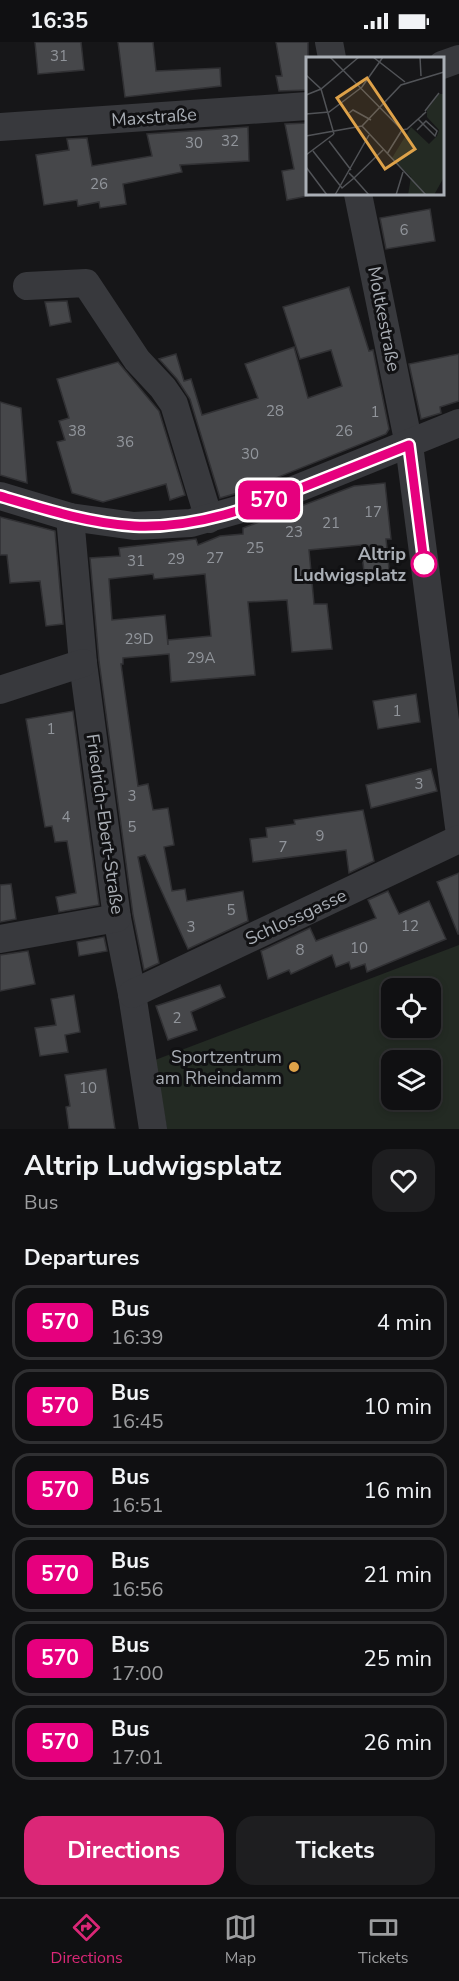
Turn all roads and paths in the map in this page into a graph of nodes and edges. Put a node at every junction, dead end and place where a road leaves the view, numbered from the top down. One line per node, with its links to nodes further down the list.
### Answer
1 (329, 42): 2 (street)
2 (332, 57)
3 (459, 59): 4 (street)
4 (444, 64)
5 (306, 106): 6 (street, Maxstraße)
6 (0, 127)
7 (358, 195): 10 (street, Moltkestraße)
8 (27, 286): 13 (street)
9 (459, 423): 10 (street)
10 (409, 445): 13 (street); 16 (street, Moltkestraße)
11 (0, 496): 12 (street)
12 (70, 517): 13 (street); 14 (street, Friedrich-Ebert-Straße)
13 (209, 519)
14 (83, 663): 15 (street); 18 (street, Friedrich-Ebert-Straße)
15 (0, 690)
16 (459, 827)
17 (459, 839): 20 (street, Schlossgasse)
18 (117, 918): 19 (street); 20 (street, Friedrich-Ebert-Straße)
19 (0, 939)
20 (132, 994): 21 (street, Friedrich-Ebert-Straße)
21 (153, 1129)

